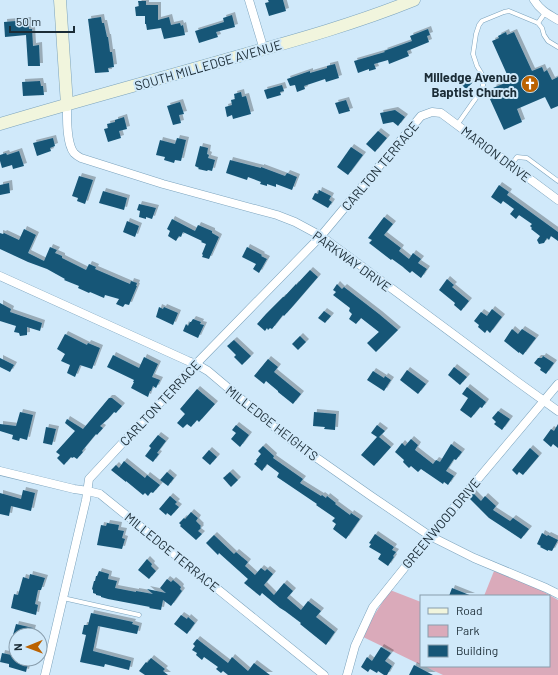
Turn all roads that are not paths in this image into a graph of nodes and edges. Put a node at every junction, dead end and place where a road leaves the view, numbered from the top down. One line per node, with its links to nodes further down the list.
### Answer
1 (60, 0): 10 (main road)
2 (249, 0): 9 (street)
3 (414, 0): 9 (main road, SOUTH MILLEDGE AVENUE)
4 (534, 0): 5 (street)
5 (545, 13): 6 (street); 7 (lane)
6 (558, 20)
7 (538, 23): 8 (lane); 13 (lane)
8 (558, 47)
9 (264, 50): 10 (main road, SOUTH MILLEDGE AVENUE)
10 (68, 105): 12 (main road, SOUTH MILLEDGE AVENUE); 17 (street, PARKWAY DRIVE)
11 (432, 112): 13 (street, MARION DRIVE); 17 (street, CARLTON TERRACE)
12 (0, 124)
13 (457, 125): 14 (street, MARION DRIVE)
14 (512, 165): 15 (lane); 16 (street, MARION DRIVE)
15 (558, 181)
16 (558, 200)
17 (321, 236): 19 (street, CARLTON TERRACE); 21 (street, PARKWAY DRIVE)
18 (0, 276): 19 (street, MILLEDGE HEIGHTS)
19 (196, 364): 24 (street, CARLTON TERRACE); 25 (street, MILLEDGE HEIGHTS)
20 (558, 384): 21 (street, GREENWOOD DRIVE)
21 (543, 401): 22 (street, PARKWAY DRIVE); 25 (street, GREENWOOD DRIVE)
22 (558, 411)
23 (0, 471): 24 (street, MILLEDGE TERRACE)
24 (88, 491): 27 (street, CARLTON TERRACE); 30 (street, MILLEDGE TERRACE)
25 (430, 536): 26 (street, MILLEDGE HEIGHTS); 31 (street, GREENWOOD DRIVE)
26 (558, 594)
27 (63, 598): 28 (lane); 29 (street, CARLTON TERRACE)
28 (139, 615)
29 (45, 675)
30 (324, 675)
31 (347, 675)

